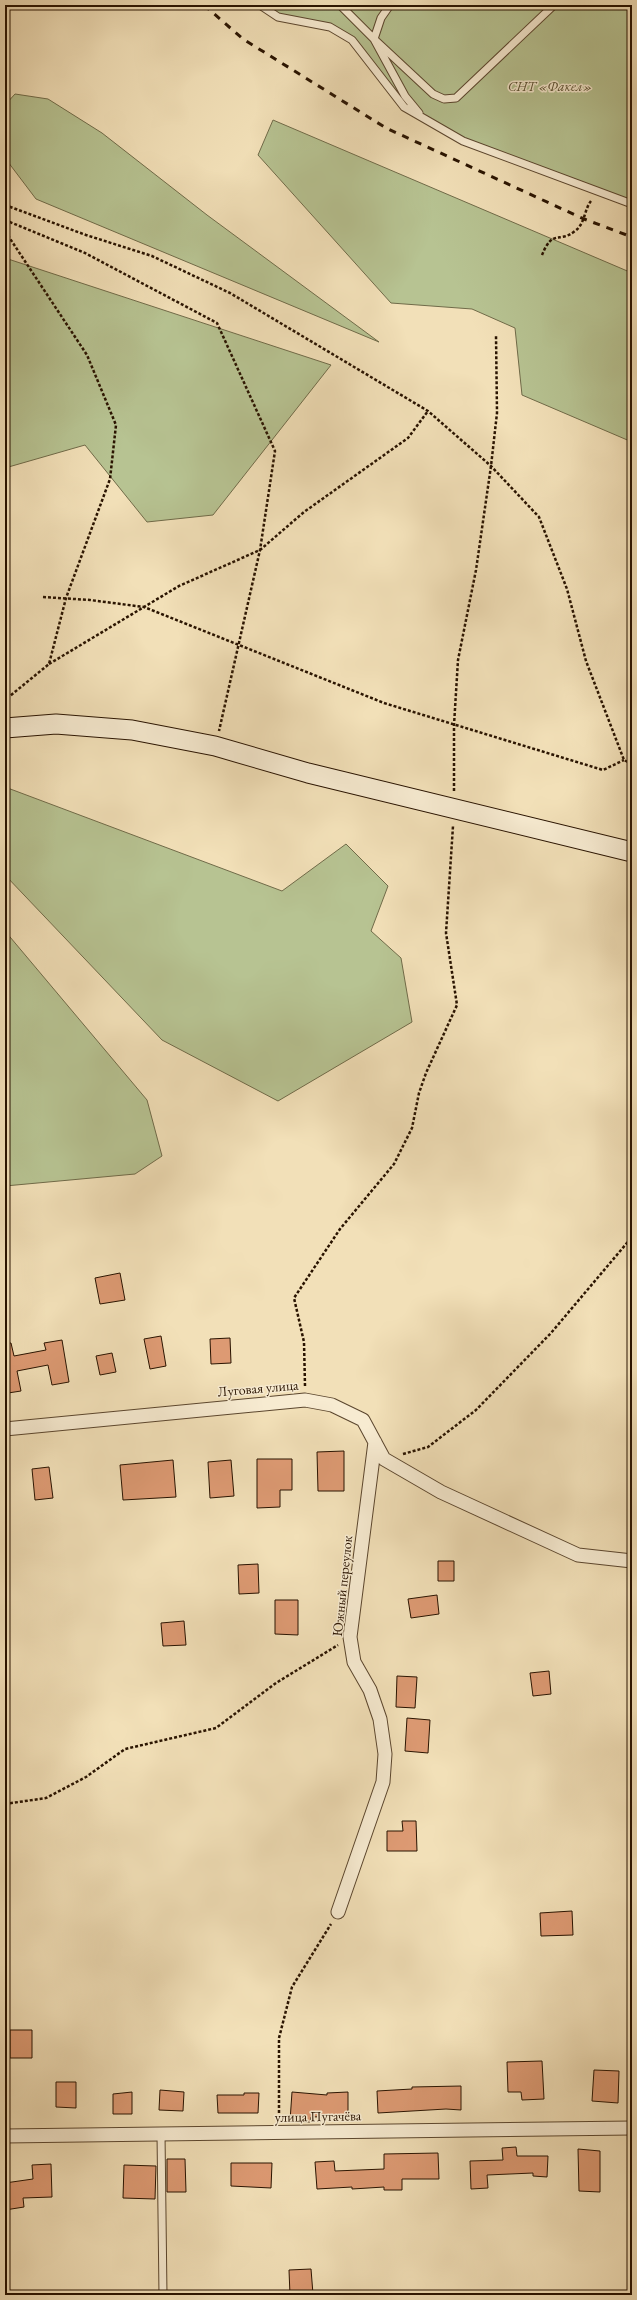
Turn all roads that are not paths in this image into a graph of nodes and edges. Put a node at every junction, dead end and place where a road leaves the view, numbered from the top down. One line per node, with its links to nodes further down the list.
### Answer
1 (260, 5): 6 (lane)
2 (340, 5): 5 (lane)
3 (390, 5): 5 (lane)
4 (554, 5): 5 (lane)
5 (374, 39): 6 (lane)
6 (422, 117): 7 (lane)
7 (632, 204)
8 (5, 728): 9 (street)
9 (632, 852)
10 (5, 1429): 11 (street, Луговая улица)
11 (375, 1442): 12 (street, Луговая улица); 13 (street, Южный переулок)
12 (632, 1561)
13 (338, 1912)
14 (632, 2128): 15 (street, улица Пугачёва)
15 (161, 2134): 16 (street, улица Пугачёва); 17 (lane)
16 (5, 2136)
17 (163, 2295)

